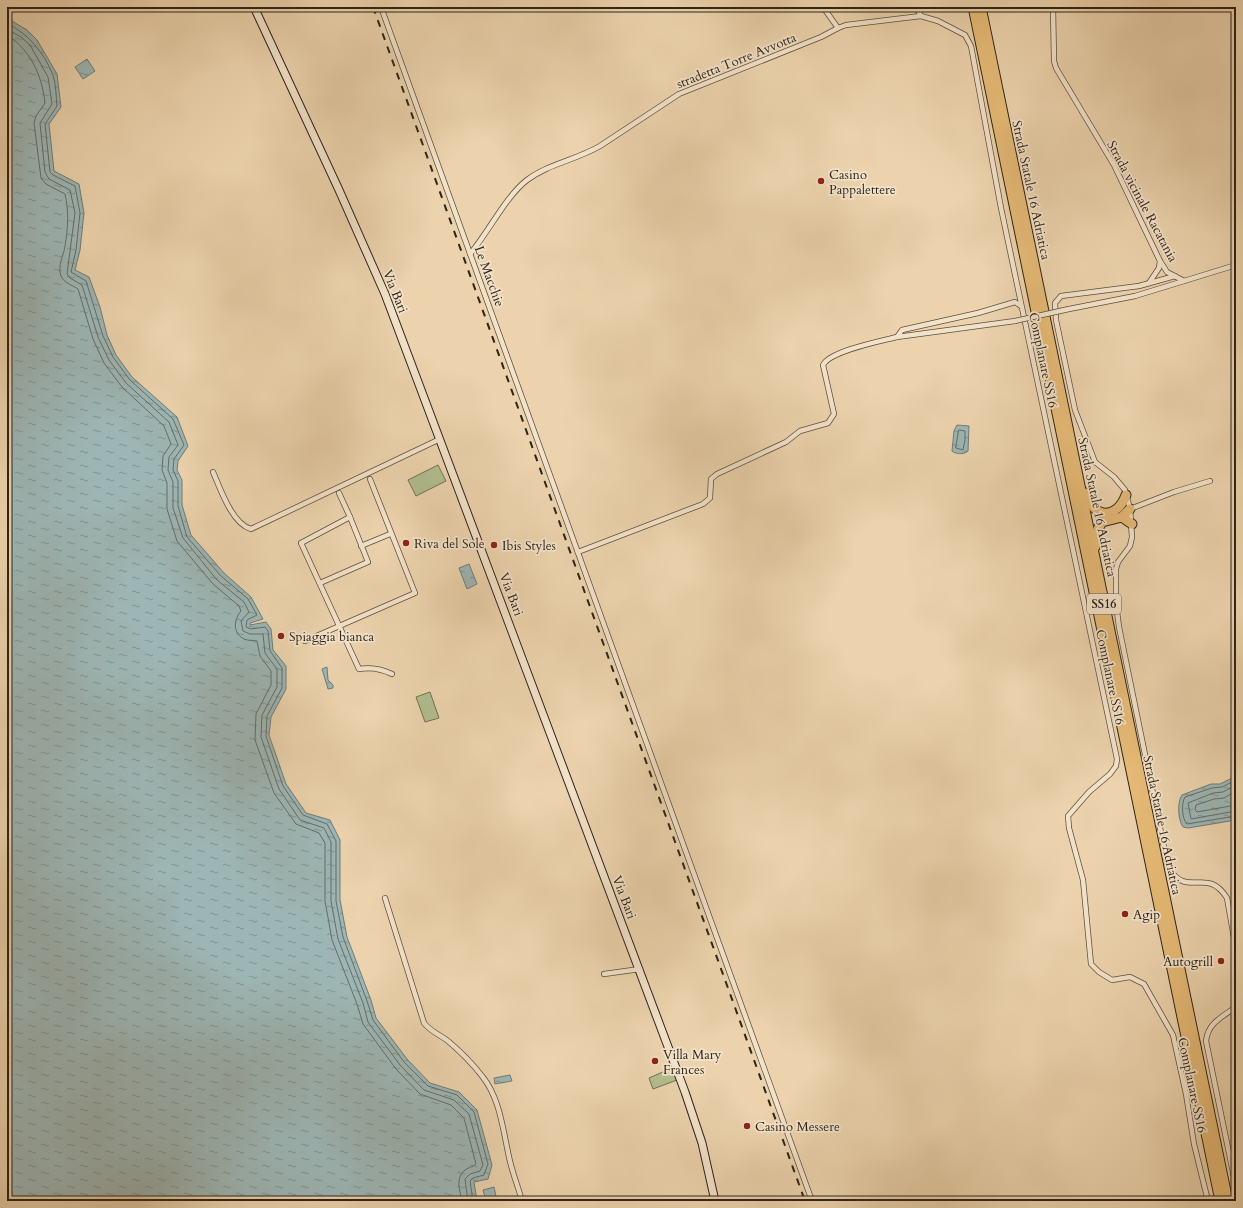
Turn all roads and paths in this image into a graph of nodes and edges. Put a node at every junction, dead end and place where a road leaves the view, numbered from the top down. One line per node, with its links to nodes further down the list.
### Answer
1 (254, 7): 18 (main road, Via Bari)
2 (381, 7): 10 (street, Le Macchie)
3 (823, 7): 9 (street)
4 (916, 7): 8 (street)
5 (973, 7): 47 (highway, Strada Statale 16 Adriatica / SS16)
6 (981, 7): 20 (highway, Strada Statale 16 Adriatica / SS16)
7 (1053, 7): 11 (street, Strada vicinale Racatania)
8 (921, 16): 9 (street, stradetta Torre Avvotta); 16 (street, Complanare SS16)
9 (838, 28): 10 (street, stradetta Torre Avvotta)
10 (470, 254): 31 (street, Le Macchie)
11 (1160, 262): 13 (street, Strada vicinale Racatania); 15 (street)
12 (1236, 265): 14 (street)
13 (1175, 276): 14 (street, Strada vicinale Racatania); 15 (street)
14 (1184, 281): 17 (street, bridge)
15 (1149, 283): 24 (street)
16 (1021, 306): 17 (street); 46 (street, Complanare SS16)
17 (897, 337): 31 (street)
18 (440, 439): 19 (street); 39 (main road, Via Bari)
19 (213, 472)
20 (1078, 477): 26 (highway); 32 (highway, Strada Statale 16 Adriatica / SS16)
21 (370, 479): 29 (street)
22 (1210, 481): 25 (street)
23 (339, 493): 27 (street)
24 (1126, 495): 25 (street); 26 (highway)
25 (1130, 509): 26 (highway); 28 (street)
26 (1121, 512): 28 (highway); 32 (highway)
27 (350, 517): 30 (street); 33 (street)
28 (1132, 524): 38 (street)
29 (390, 534): 30 (street); 34 (street)
30 (361, 546): 33 (street)
31 (578, 552): 45 (street, Le Macchie)
32 (1094, 556): 48 (highway, Strada Statale 16 Adriatica / SS16)
33 (320, 583): 34 (street)
34 (340, 627): 35 (street); 36 (street)
35 (305, 641)
36 (392, 674)
37 (385, 898): 43 (street)
38 (1236, 949)
39 (640, 970): 40 (street); 44 (main road, Via Bari)
40 (604, 974)
41 (1236, 1007): 42 (street)
42 (1236, 1187)
43 (522, 1201)
44 (715, 1201)
45 (812, 1201)
46 (1208, 1201)
47 (1220, 1201)
48 (1228, 1201)

